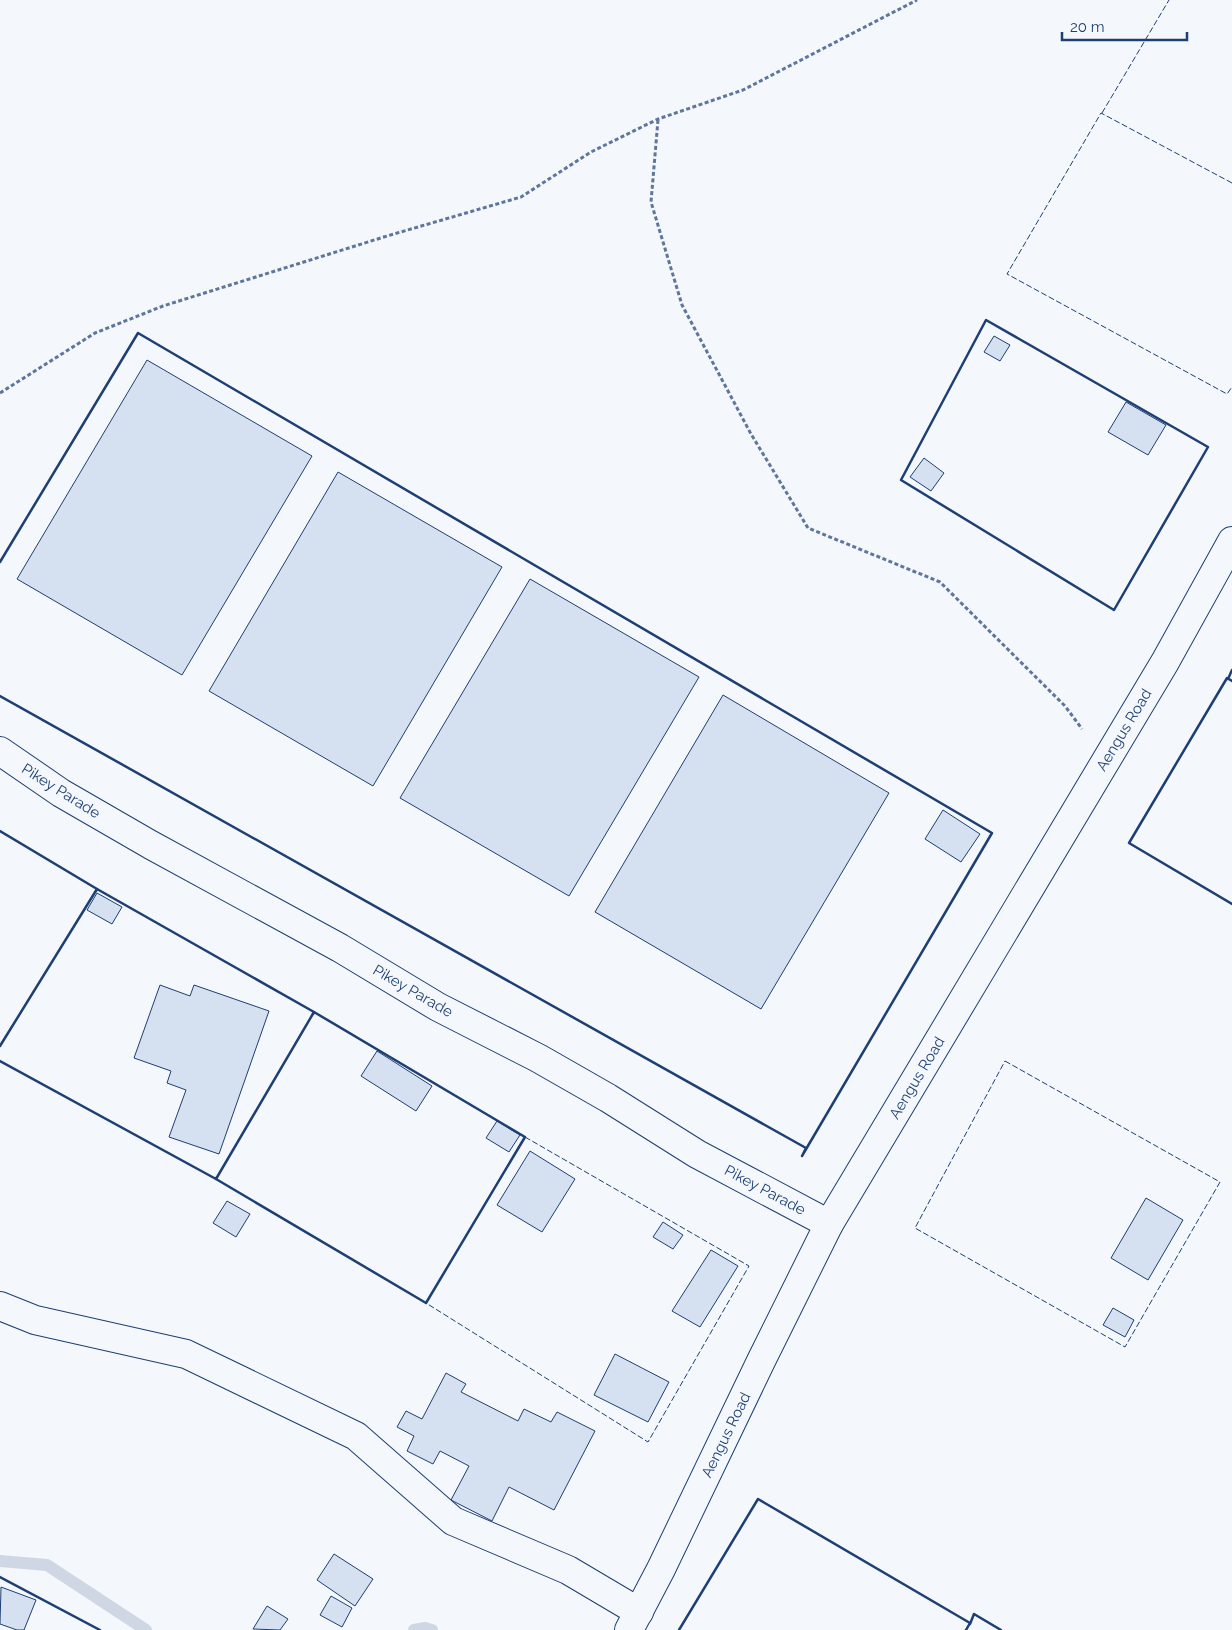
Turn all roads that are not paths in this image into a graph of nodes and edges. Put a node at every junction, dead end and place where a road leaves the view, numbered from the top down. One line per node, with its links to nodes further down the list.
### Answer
1 (1232, 541): 3 (street, Aengus Road)
2 (0, 751): 3 (street, Pikey Parade)
3 (830, 1224): 5 (street, Aengus Road)
4 (0, 1306): 5 (street)
5 (634, 1621)

